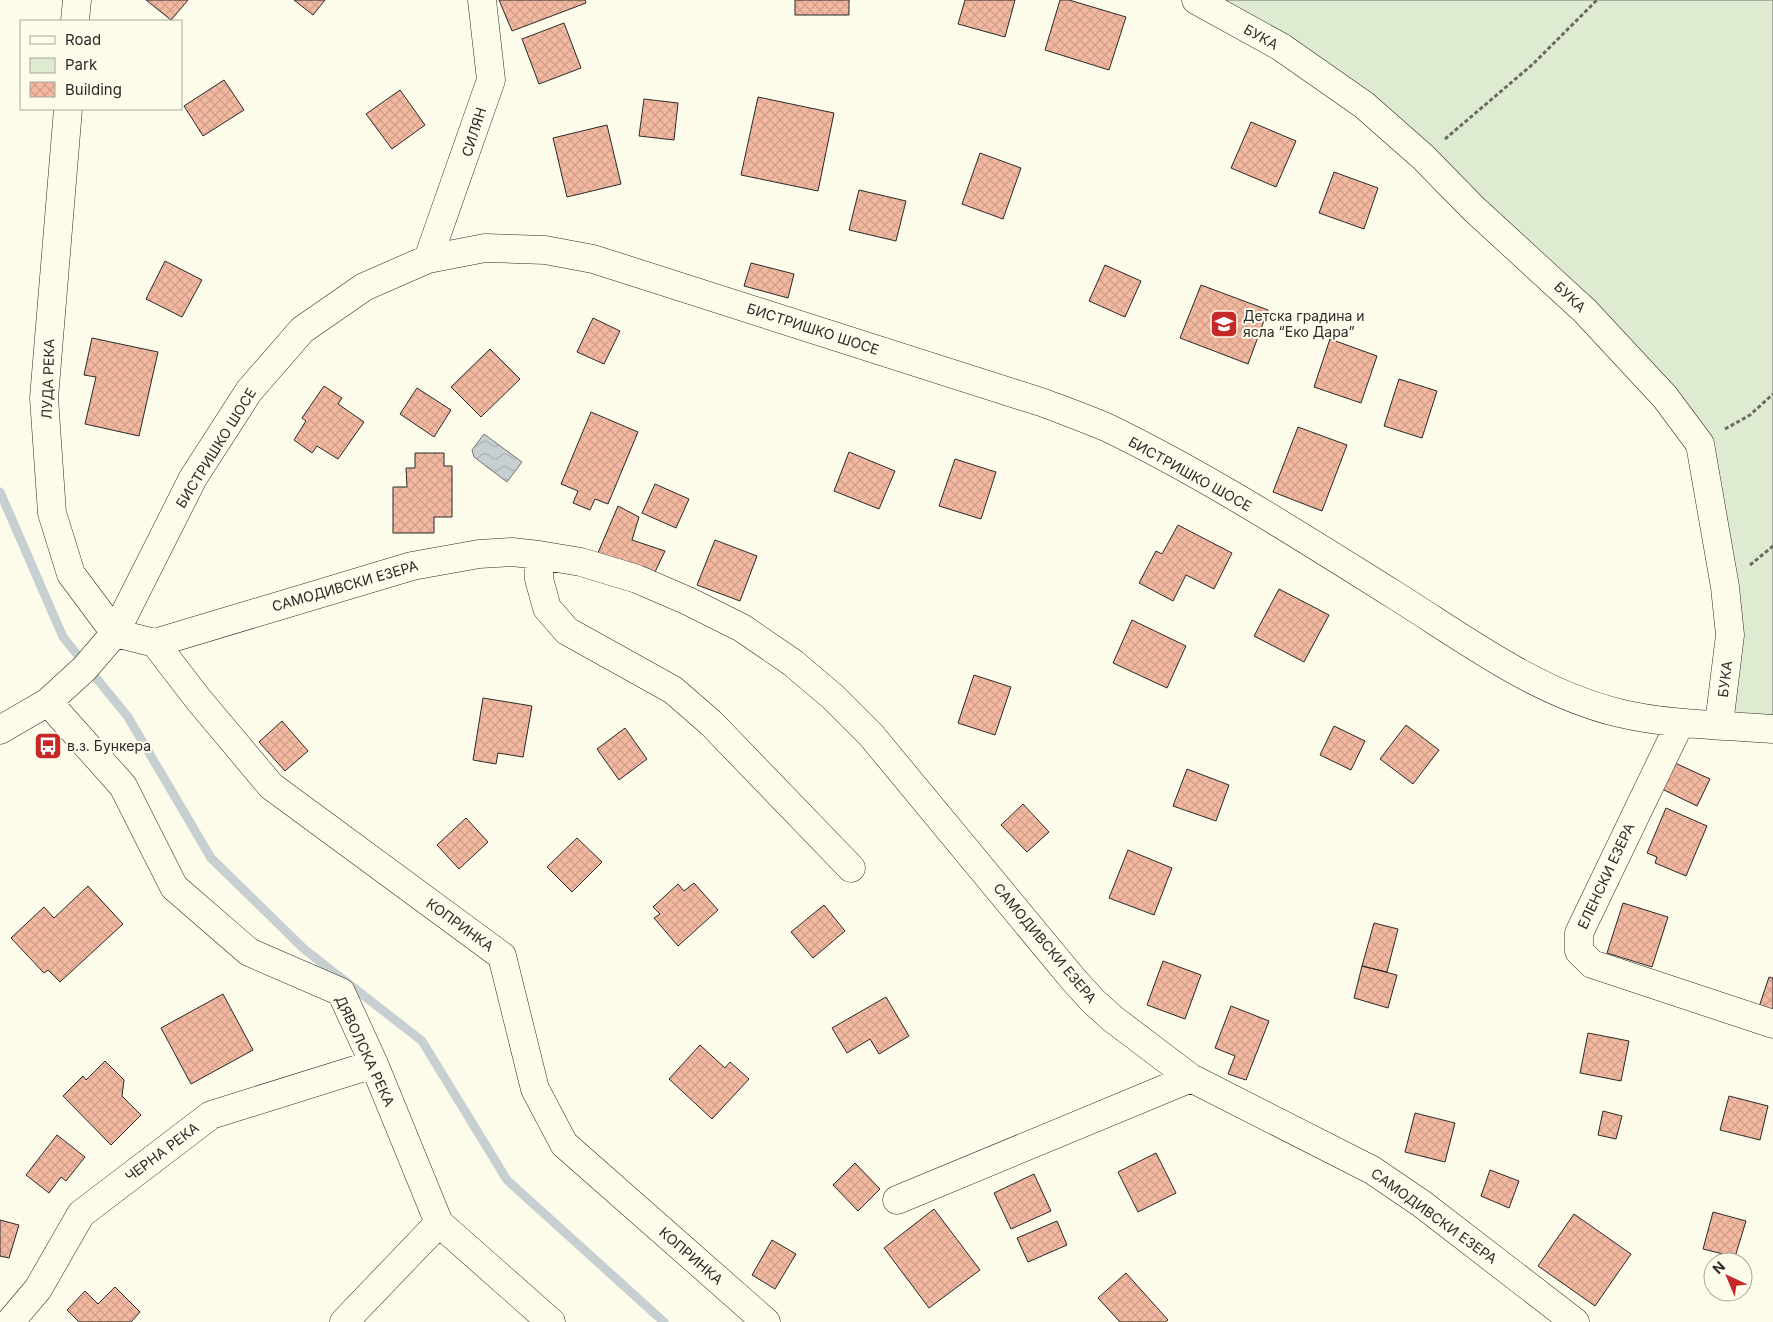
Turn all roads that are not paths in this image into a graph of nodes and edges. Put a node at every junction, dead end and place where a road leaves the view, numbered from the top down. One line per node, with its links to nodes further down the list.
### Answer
1 (77, 0): 4 (street)
2 (482, 0): 6 (street, СИЛЯН)
3 (1196, 0): 12 (street, БУКА)
4 (75, 20)
5 (68, 110): 8 (street, ЛУДА РЕКА)
6 (428, 259): 8 (street, БИСТРИШКО ШОСЕ); 11 (street, БИСТРИШКО ШОСЕ)
7 (539, 555): 9 (street, САМОДИВСКИ ЕЗЕРА); 15 (street); 18 (street, САМОДИВСКИ ЕЗЕРА)
8 (115, 633): 9 (street); 10 (street, БИСТРИШКО ШОСЕ)
9 (155, 643): 24 (street, КОПРИНКА)
10 (48, 702): 14 (street, БИСТРИШКО ШОСЕ); 17 (street, ДЯВОЛСКА РЕКА)
11 (1680, 723): 12 (street, БИСТРИШКО ШОСЕ); 16 (street, ЕЛЕНСКИ ЕЗЕРА)
12 (1719, 724): 13 (street, БИСТРИШКО ШОСЕ)
13 (1773, 729)
14 (0, 730)
15 (851, 868)
16 (1773, 1024)
17 (374, 1064): 20 (street, ДЯВОЛСКА РЕКА); 21 (street, ЧЕРНА РЕКА)
18 (1191, 1078): 19 (street); 25 (street, САМОДИВСКИ ЕЗЕРА)
19 (897, 1200)
20 (439, 1223): 22 (street); 23 (street, ДЯВОЛСКА РЕКА)
21 (10, 1322)
22 (344, 1322)
23 (551, 1322)
24 (766, 1322)
25 (1575, 1322)

